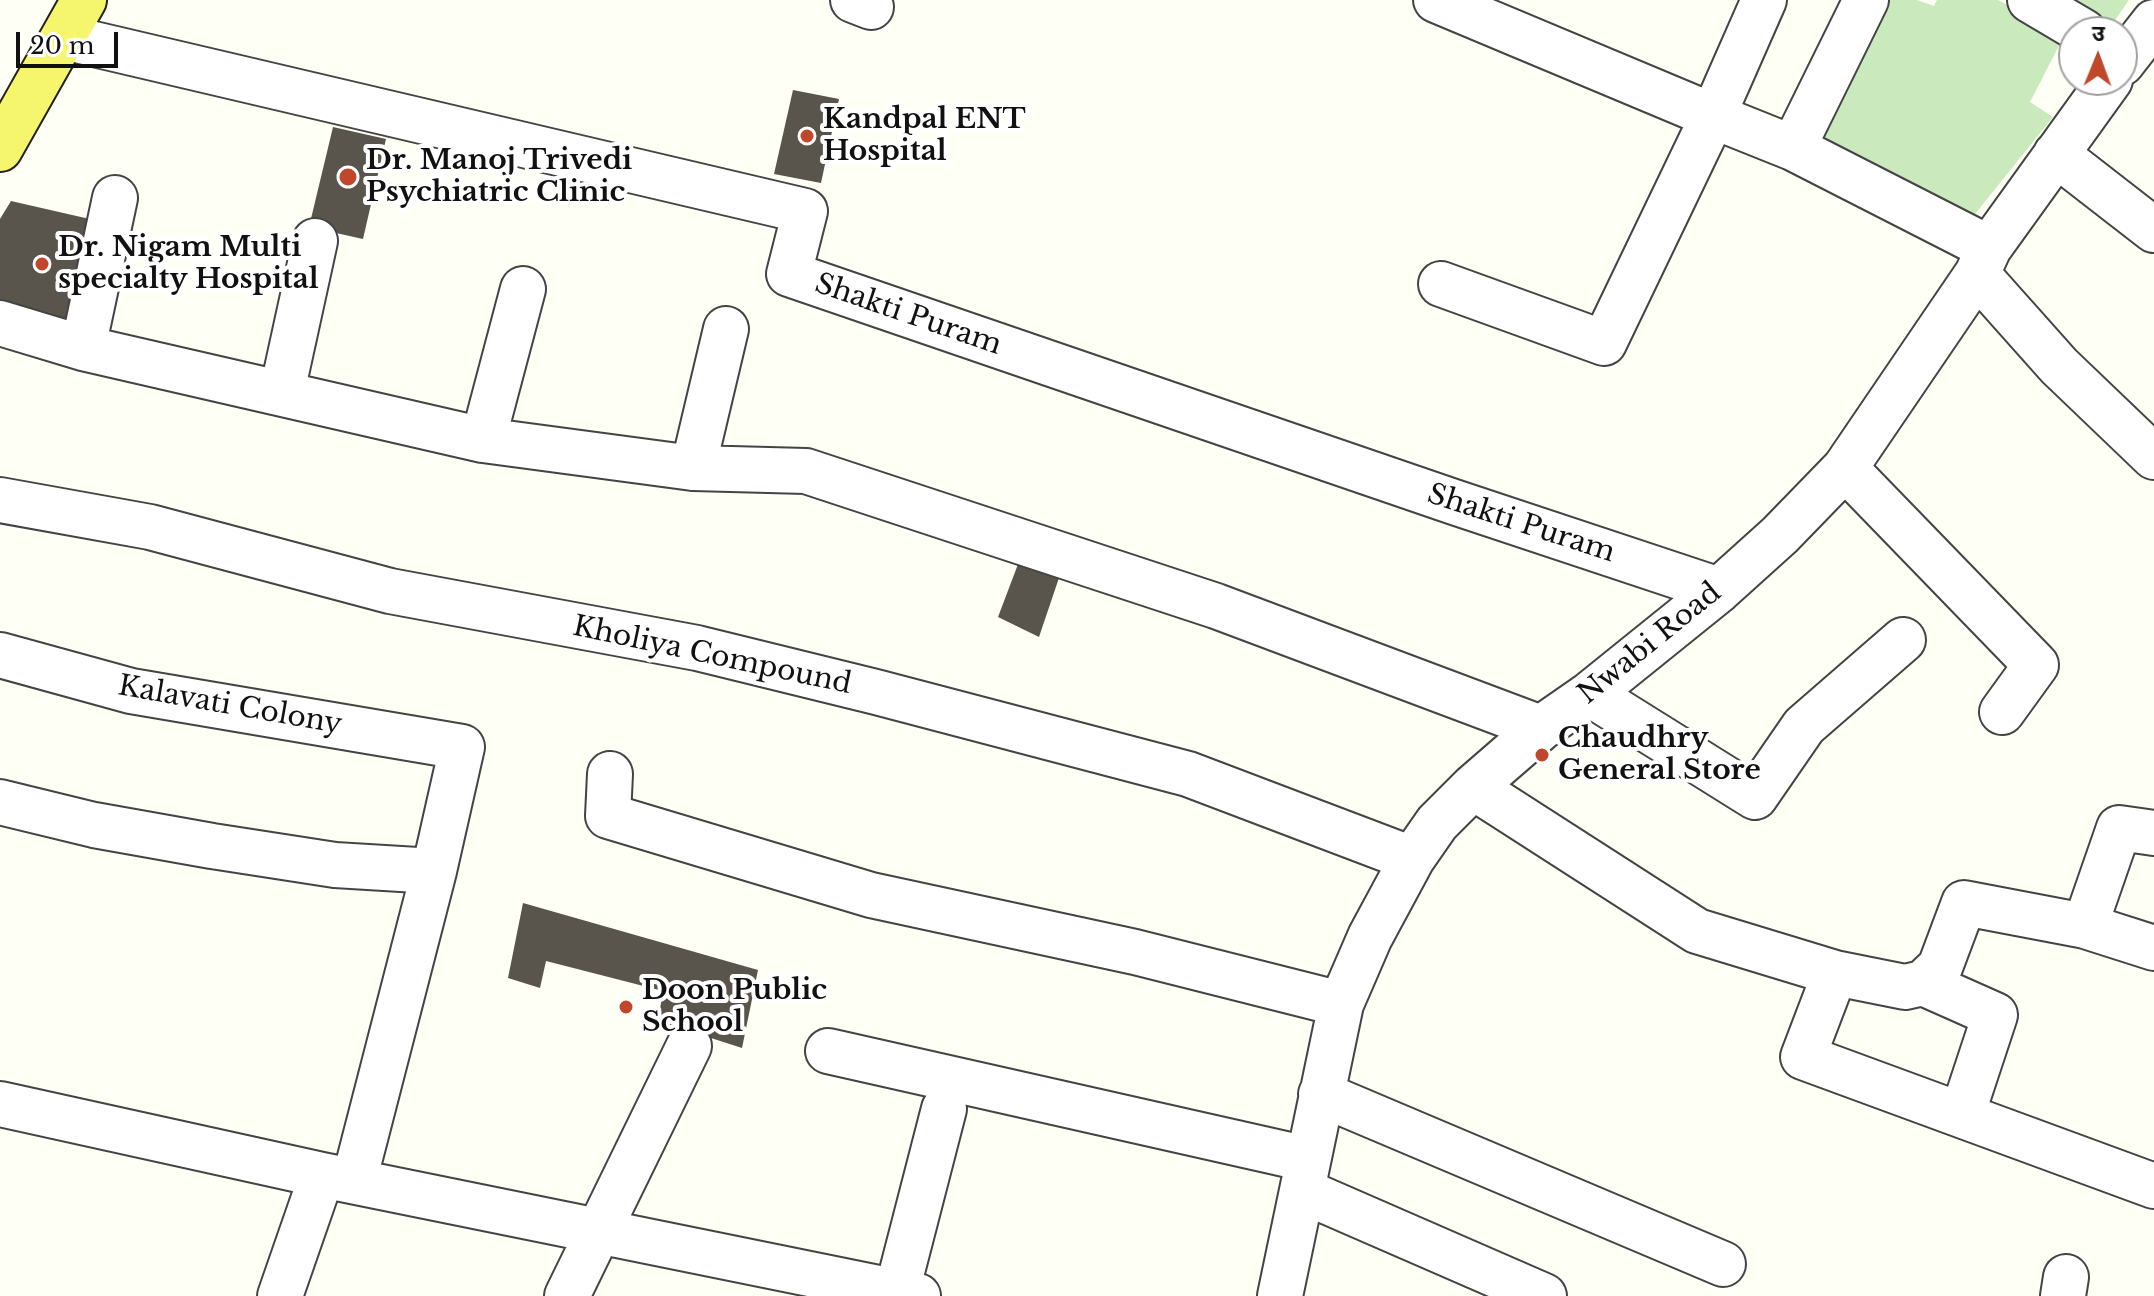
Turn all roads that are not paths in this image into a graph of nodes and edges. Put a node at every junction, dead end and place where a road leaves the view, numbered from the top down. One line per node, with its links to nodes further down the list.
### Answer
1 (1436, 0): 8 (street)
2 (1764, 0): 8 (street)
3 (1866, 0): 10 (street)
4 (2030, 0): 5 (street)
5 (2058, 17)
6 (74, 18): 9 (main road); 27 (street, Shakti Puram)
7 (2099, 96): 11 (street, Nwabi Road)
8 (1713, 116): 10 (street); 16 (street)
9 (4, 131)
10 (1793, 148): 15 (street)
11 (2056, 154): 13 (street); 15 (street, Nwabi Road)
12 (115, 198): 20 (street)
13 (2154, 230)
14 (315, 241): 21 (street)
15 (1983, 261): 23 (street); 25 (street, Nwabi Road)
16 (1441, 284)
17 (523, 289): 22 (street)
18 (0, 323): 20 (street)
19 (726, 329): 24 (street)
20 (83, 348): 21 (street)
21 (282, 392): 22 (street)
22 (483, 440): 24 (street)
23 (2154, 457)
24 (693, 468): 32 (street)
25 (1845, 468): 27 (street, Nwabi Road); 31 (street)
26 (0, 500): 37 (street, Kholiya Compound)
27 (1719, 590): 30 (street, Nwabi Road)
28 (1903, 640): 30 (street)
29 (0, 655): 38 (street, Kalavati Colony)
30 (1590, 694): 32 (street, Nwabi Road)
31 (2002, 712)
32 (1541, 728): 34 (street, Nwabi Road)
33 (610, 774): 43 (street)
34 (1473, 787): 37 (street, Nwabi Road); 41 (street)
35 (0, 802): 38 (street)
36 (2154, 833): 39 (street)
37 (1412, 859): 43 (street, Nwabi Road)
38 (434, 871): 51 (street)
39 (2085, 926): 40 (street); 42 (street)
40 (2154, 948)
41 (1835, 973): 42 (street); 49 (street)
42 (1923, 983): 49 (street)
43 (1341, 1004): 46 (street, Nwabi Road)
44 (689, 1046): 53 (street)
45 (828, 1051): 50 (street)
46 (1321, 1094): 50 (street, Nwabi Road); 54 (street)
47 (0, 1104): 51 (street)
48 (944, 1109): 55 (street)
49 (1962, 1115): 52 (street)
50 (1305, 1175): 58 (street, Nwabi Road); 59 (street)
51 (338, 1178): 53 (street); 56 (street)
52 (2154, 1186)
53 (599, 1232): 55 (street); 57 (street)
54 (1723, 1264)
55 (908, 1294)
56 (280, 1296)
57 (567, 1296)
58 (1280, 1296)
59 (1544, 1296)

